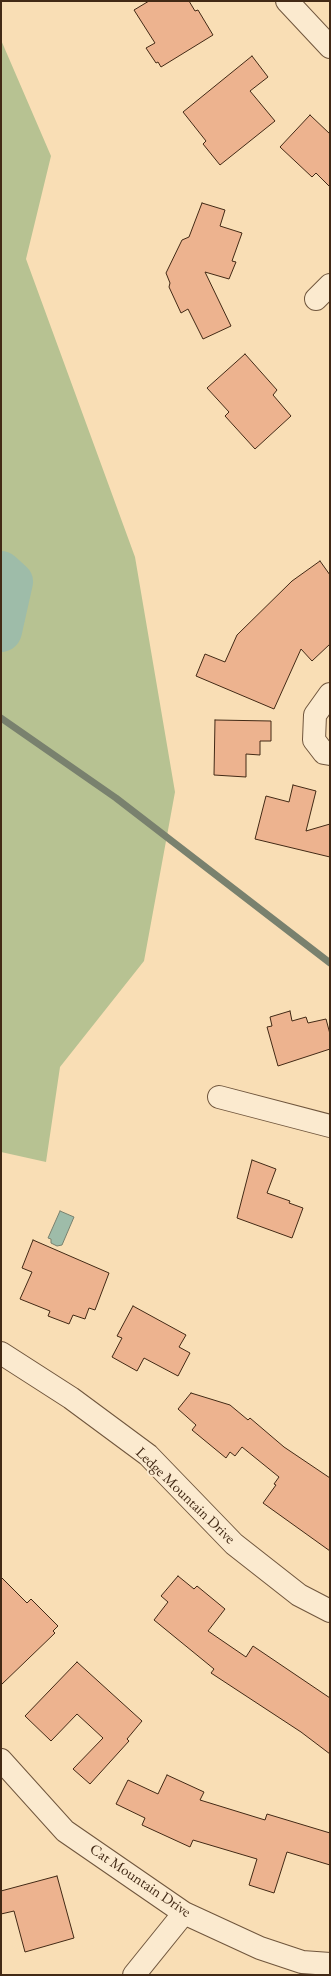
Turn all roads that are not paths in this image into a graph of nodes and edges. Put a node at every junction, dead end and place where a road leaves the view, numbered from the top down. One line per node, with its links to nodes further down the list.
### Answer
1 (287, 1): 2 (street)
2 (330, 47)
3 (330, 694): 4 (street)
4 (330, 754)
5 (219, 1097): 6 (street)
6 (330, 1126)
7 (1, 1353): 8 (street, Ledge Mountain Drive)
8 (330, 1611)
9 (1, 1760): 10 (street, Cat Mountain Drive)
10 (184, 1913): 11 (street, Cat Mountain Drive); 12 (street)
11 (330, 1964)
12 (134, 1975)

